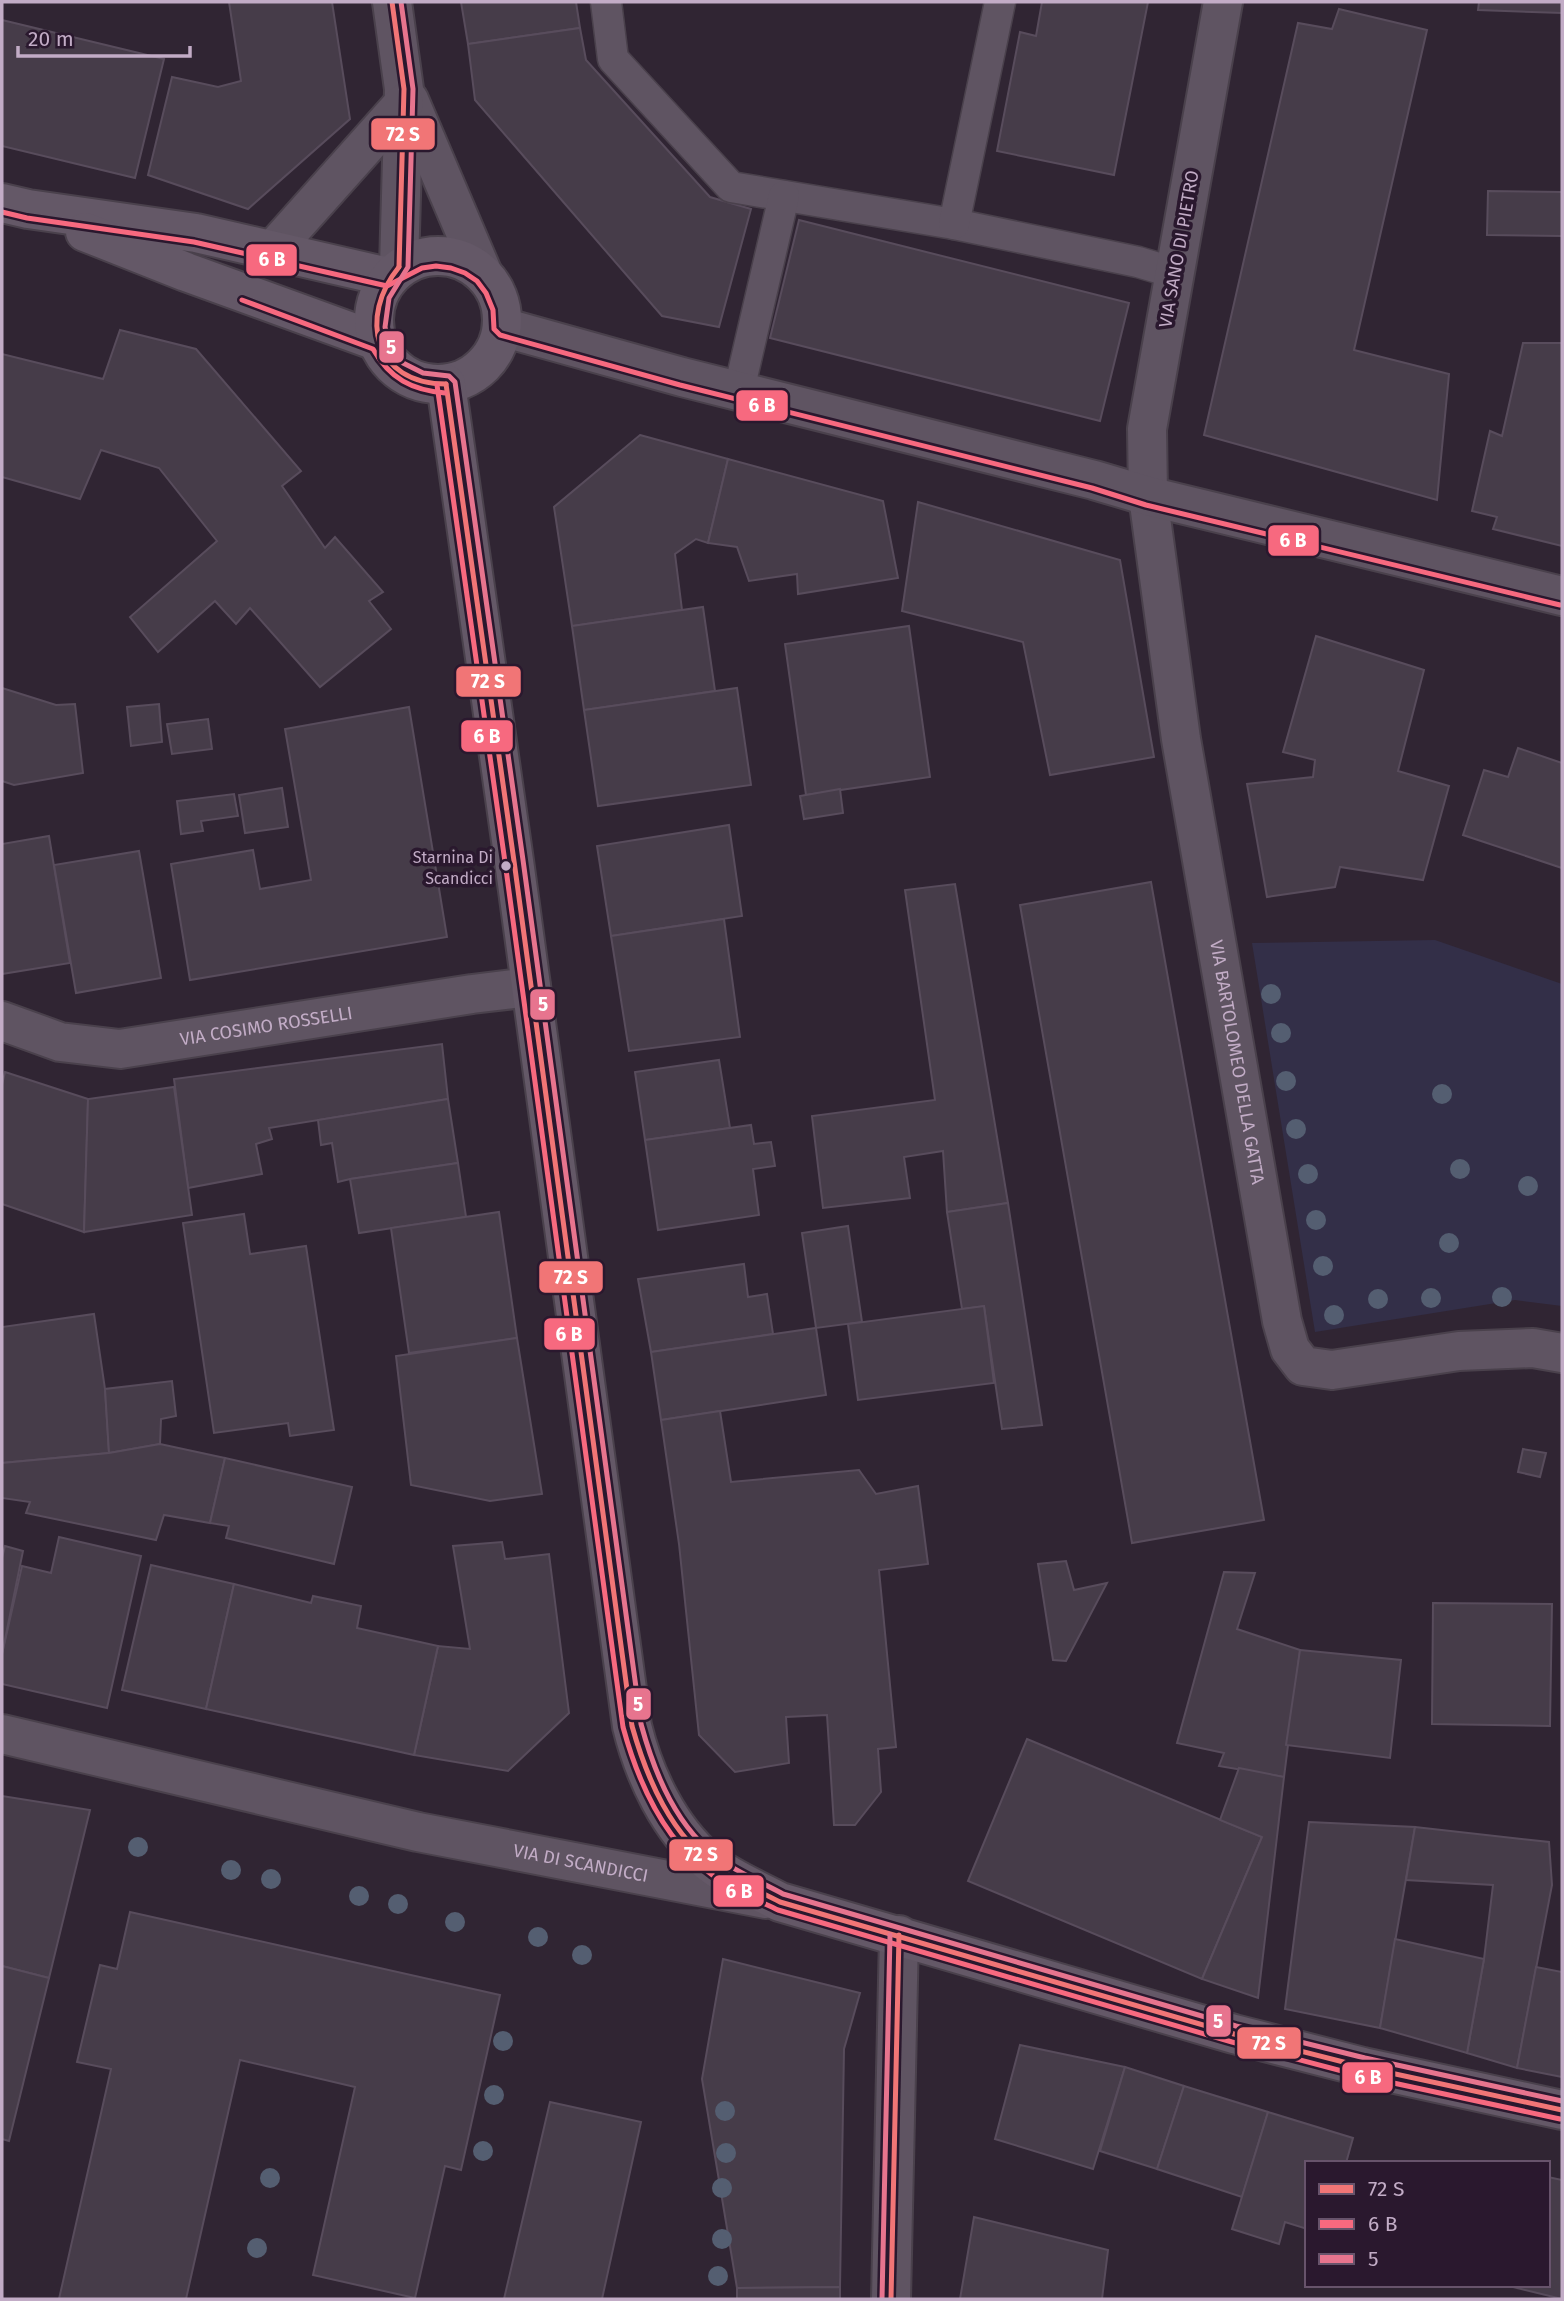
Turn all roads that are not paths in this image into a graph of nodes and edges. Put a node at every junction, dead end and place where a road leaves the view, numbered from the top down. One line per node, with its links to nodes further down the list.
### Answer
1 (392, 2): 5 (street)
2 (606, 2): 6 (lane)
3 (1000, 2): 8 (lane)
4 (1223, 2): 11 (street, VIA SANO DI PIETRO)
5 (404, 96): 9 (street); 10 (street); 12 (street)
6 (784, 196): 8 (lane); 16 (lane)
7 (15, 206): 9 (street); 14 (street)
8 (954, 223): 11 (lane)
9 (273, 250): 10 (street)
10 (394, 272): 12 (street); 14 (street)
11 (1175, 273): 17 (street, VIA SANO DI PIETRO)
12 (483, 274): 13 (street)
13 (502, 327): 15 (street); 16 (street)
14 (379, 342): 15 (street)
15 (446, 384): 19 (street)
16 (739, 390): 17 (street)
17 (1148, 496): 18 (street); 21 (street, VIA BARTOLOMEO DELLA GATTA)
18 (1562, 596)
19 (531, 987): 20 (street, VIA COSIMO ROSSELLI); 23 (street)
20 (2, 1021)
21 (1562, 1353)
22 (2, 1734): 23 (street, VIA DI SCANDICCI)
23 (780, 1902): 24 (street, VIA DI SCANDICCI)
24 (899, 1935): 25 (street, VIA DI SCANDICCI); 26 (street)
25 (1562, 2110)
26 (891, 2299)

